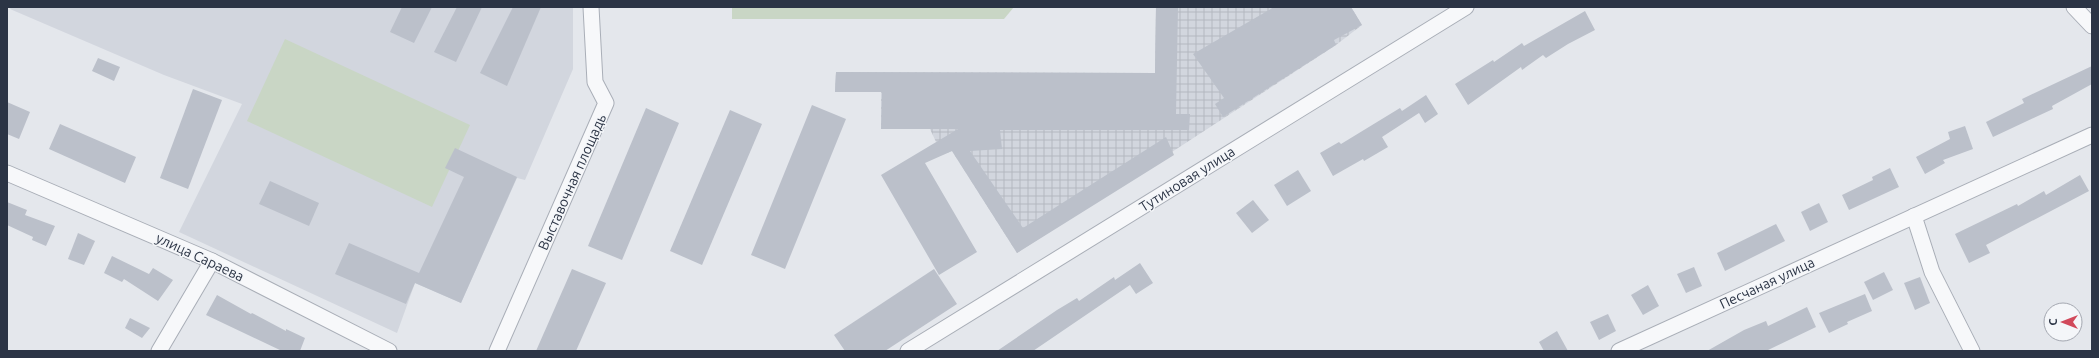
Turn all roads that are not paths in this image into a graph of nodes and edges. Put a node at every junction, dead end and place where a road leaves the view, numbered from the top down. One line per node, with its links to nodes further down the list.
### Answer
1 (592, 7): 11 (street, Выставочная площадь)
2 (1466, 7): 12 (street, Тутиновая улица)
3 (2074, 7): 4 (street)
4 (2092, 26)
5 (2092, 135): 7 (street, Песчаная улица)
6 (7, 173): 8 (street, улица Сараева)
7 (1914, 216): 13 (street, Песчаная улица); 14 (street)
8 (212, 261): 9 (street); 10 (street, улица Сараева)
9 (158, 351)
10 (389, 351)
11 (497, 351)
12 (908, 351)
13 (1620, 351)
14 (1972, 351)

